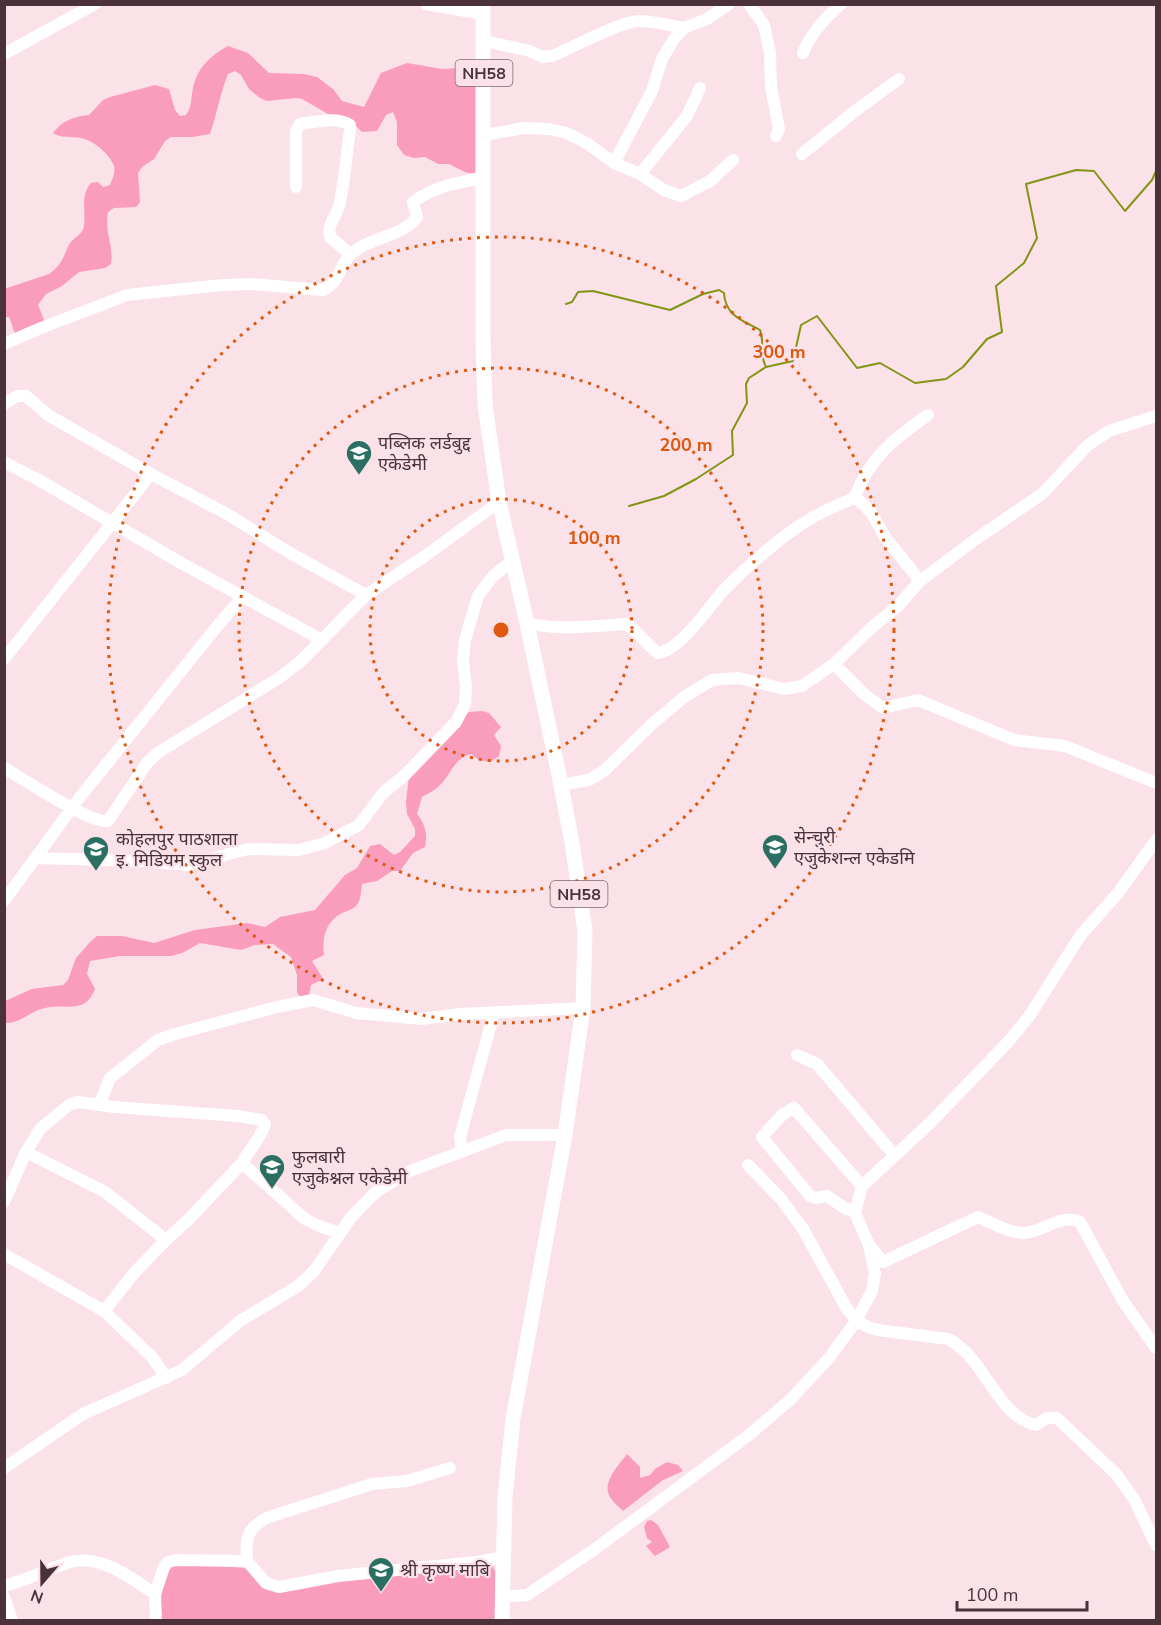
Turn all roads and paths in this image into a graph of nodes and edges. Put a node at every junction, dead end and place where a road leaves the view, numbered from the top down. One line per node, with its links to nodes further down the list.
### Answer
1 (95, 4): 10 (street)
2 (426, 4): 6 (street)
3 (729, 4): 7 (street)
4 (749, 4): 13 (street)
5 (841, 4): 9 (street)
6 (483, 9): 8 (main road, NH58)
7 (684, 28): 8 (street); 17 (street)
8 (484, 41): 14 (main road, NH58)
9 (803, 53)
10 (4, 54)
11 (899, 79): 15 (street)
12 (700, 88): 19 (street)
13 (776, 136)
14 (485, 138): 17 (street); 18 (main road, NH58)
15 (802, 154)
16 (733, 160): 19 (street)
17 (614, 163): 19 (street)
18 (484, 174): 21 (street); 29 (main road, NH58)
19 (640, 174)
20 (296, 187): 21 (street)
21 (350, 254): 22 (street)
22 (4, 344)
23 (4, 404): 27 (street)
24 (928, 416): 28 (street)
25 (1156, 416): 32 (street)
26 (4, 462): 30 (street)
27 (151, 474): 30 (street); 33 (street)
28 (855, 497): 32 (street); 35 (street)
29 (499, 502): 31 (main road, NH58); 33 (street)
30 (112, 524): 34 (street); 37 (street)
31 (512, 561): 35 (main road, NH58); 44 (street)
32 (920, 581): 38 (street)
33 (366, 594): 36 (street)
34 (243, 597): 36 (street); 42 (street)
35 (528, 622): 41 (main road, NH58)
36 (322, 640): 42 (street)
37 (4, 659)
38 (834, 664): 40 (street); 41 (street)
39 (4, 768): 42 (street)
40 (1156, 783)
41 (561, 785): 46 (main road, NH58)
42 (73, 808): 44 (street)
43 (1156, 840): 53 (street)
44 (36, 858): 45 (street)
45 (4, 901)
46 (584, 1008): 47 (street); 50 (main road, NH58)
47 (494, 1013): 49 (street); 52 (street)
48 (797, 1055): 53 (street)
49 (99, 1105): 51 (street); 54 (street)
50 (565, 1135): 52 (street); 70 (main road, NH58)
51 (26, 1152): 57 (street); 60 (street)
52 (462, 1152): 59 (street)
53 (895, 1156): 56 (street)
54 (242, 1163): 59 (street); 60 (street)
55 (748, 1165): 64 (street)
56 (862, 1186): 58 (street); 58 (street)
57 (4, 1202)
58 (856, 1210): 61 (street)
59 (340, 1233): 66 (street)
60 (166, 1239): 63 (street)
61 (869, 1245): 64 (street); 65 (street)
62 (4, 1254): 63 (street)
63 (104, 1311): 66 (street)
64 (856, 1320): 69 (street); 75 (street)
65 (1156, 1348)
66 (165, 1378): 67 (street)
67 (4, 1468)
68 (450, 1468): 71 (street)
69 (1156, 1545)
70 (505, 1557): 71 (street); 75 (main road, NH58)
71 (247, 1561): 73 (street)
72 (4, 1586): 73 (street)
73 (155, 1594): 77 (street)
74 (4, 1596): 76 (street)
75 (501, 1597): 78 (main road, NH58)
76 (12, 1620)
77 (156, 1620)
78 (502, 1620)

